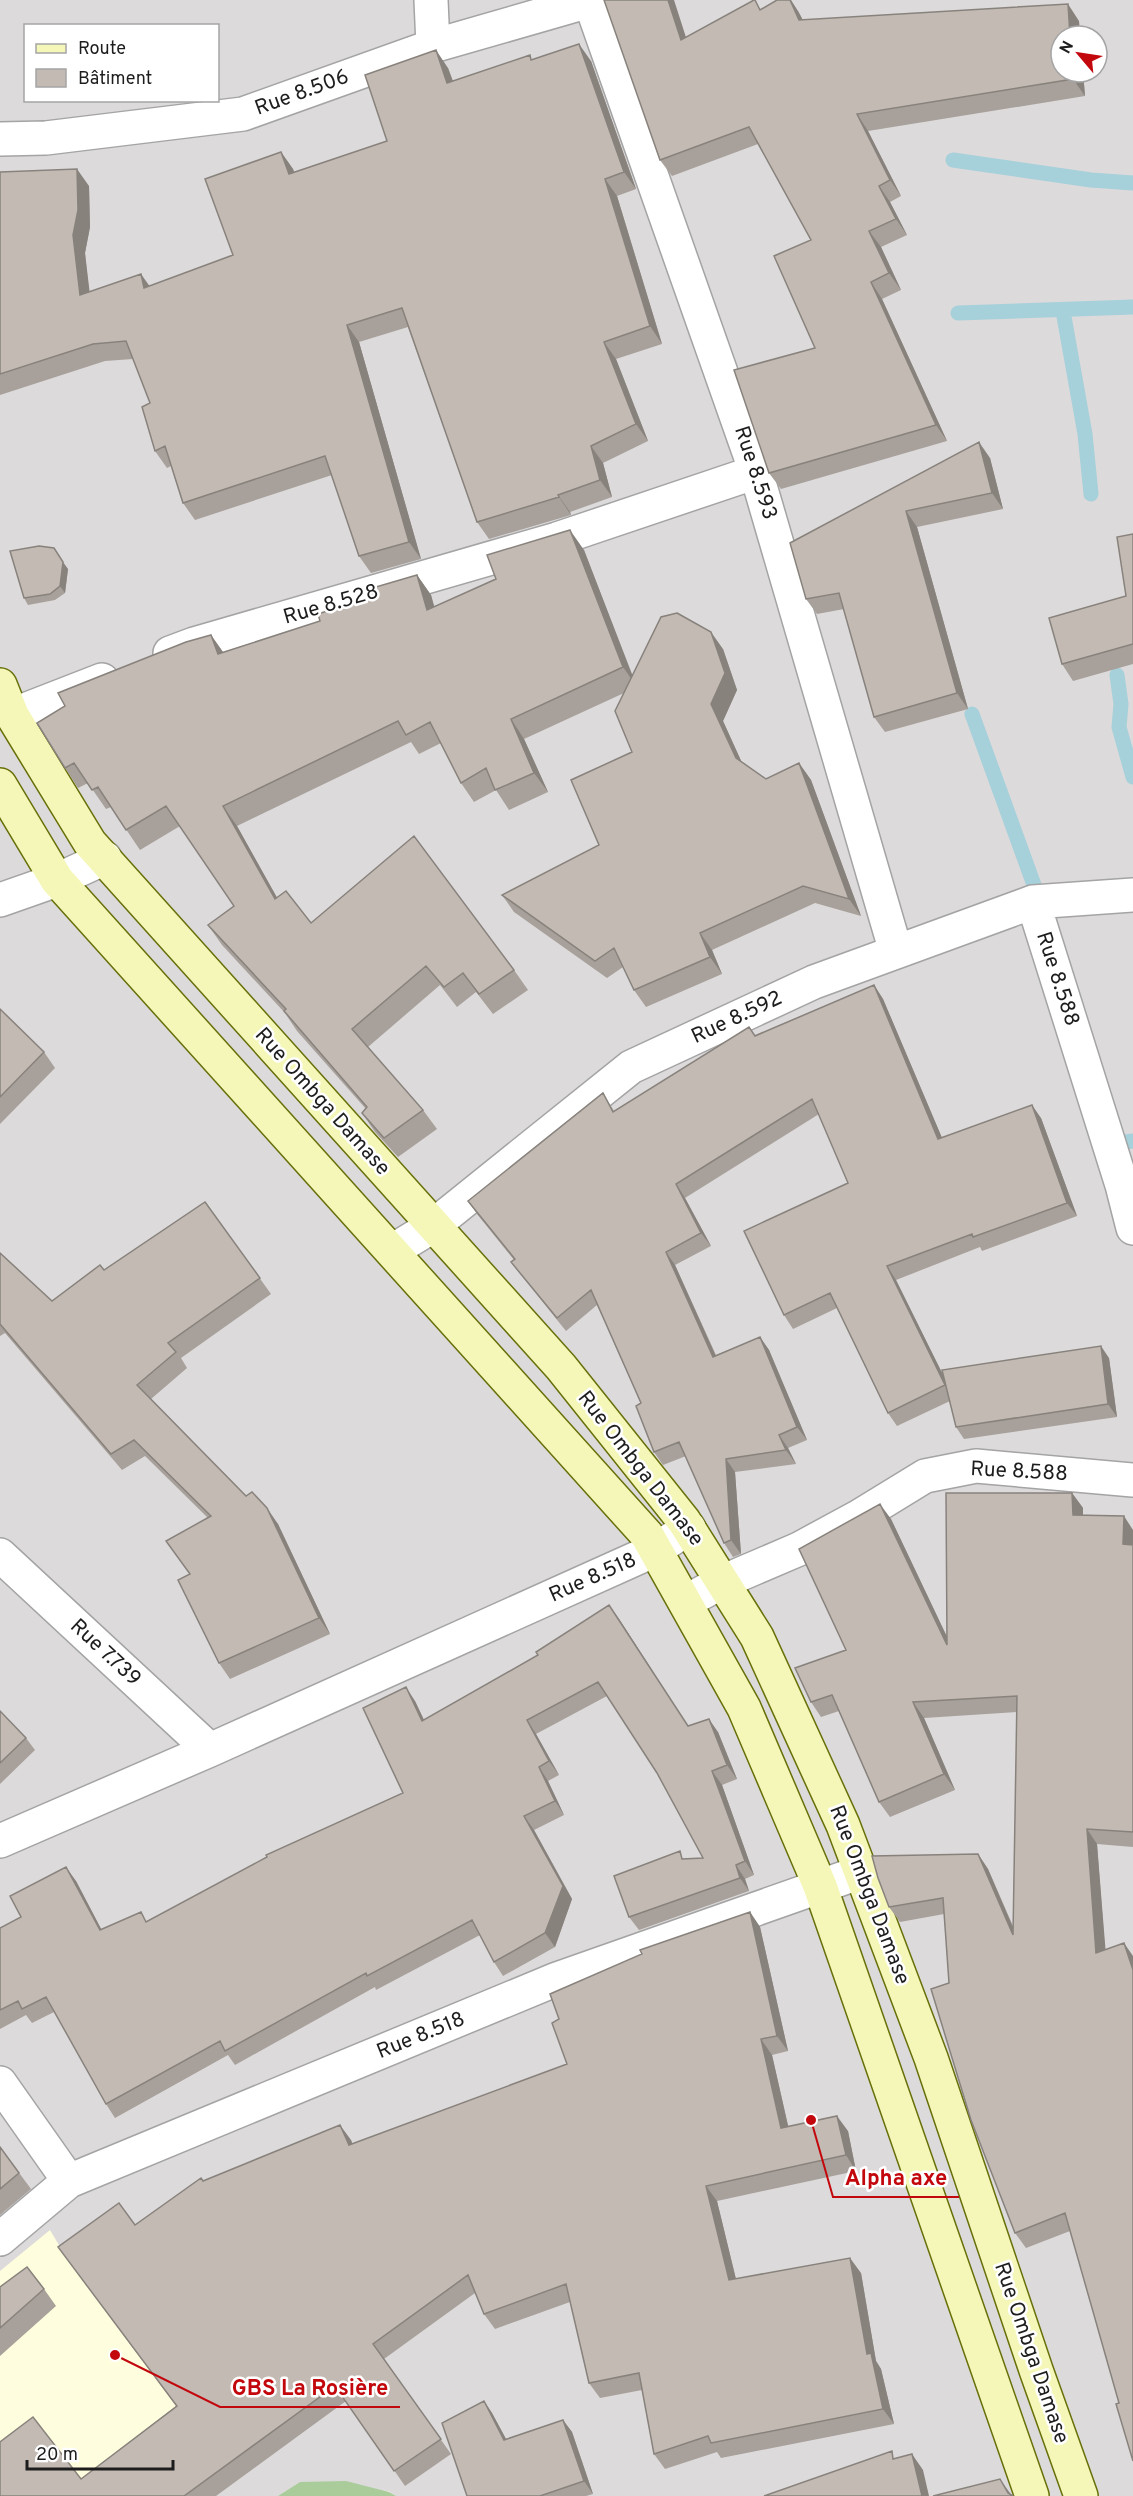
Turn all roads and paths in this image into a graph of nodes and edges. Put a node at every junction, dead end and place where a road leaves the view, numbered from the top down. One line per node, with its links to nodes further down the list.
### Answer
1 (431, 0): 3 (street)
2 (592, 1): 3 (street, Rue 8.506); 5 (street, Rue 8.593)
3 (433, 46): 4 (street, Rue 8.506)
4 (0, 139)
5 (756, 471): 6 (street, Rue 8.528); 13 (street, Rue 8.593)
6 (6, 700): 8 (main road, Rue Ombga Damase)
7 (0, 785): 9 (main road, Rue Ombga Damase)
8 (105, 858): 9 (street); 14 (main road, Rue Ombga Damase)
9 (57, 880): 11 (street); 16 (main road, Rue Ombga Damase)
10 (1133, 895): 12 (street, Rue 8.592)
11 (0, 900)
12 (1033, 902): 13 (street, Rue 8.592); 15 (street, Rue 8.588)
13 (896, 952): 14 (street, Rue 8.592)
14 (433, 1226): 16 (street, Rue 8.592); 18 (main road, Rue Ombga Damase)
15 (1133, 1228)
16 (392, 1251): 19 (main road, Rue Ombga Damase)
17 (1133, 1480): 21 (street, Rue 8.588)
18 (689, 1528): 19 (street, Rue 8.518); 21 (main road, Rue Ombga Damase)
19 (655, 1550): 22 (main road, Rue Ombga Damase); 23 (street, Rue 8.518)
20 (0, 1555): 23 (street, Rue 7.739)
21 (722, 1582): 22 (street, Rue 8.588); 25 (main road, Rue Ombga Damase)
22 (685, 1602): 26 (main road, Rue Ombga Damase)
23 (210, 1750): 24 (street, Rue 8.518)
24 (0, 1841)
25 (861, 1872): 26 (street, Rue 8.518); 31 (main road, Rue Ombga Damase)
26 (820, 1886): 28 (street, Rue 8.518); 30 (main road, Rue Ombga Damase)
27 (0, 2083): 28 (street)
28 (69, 2181): 29 (street, Rue 8.518)
29 (0, 2239)
30 (1032, 2496)
31 (1080, 2496)

